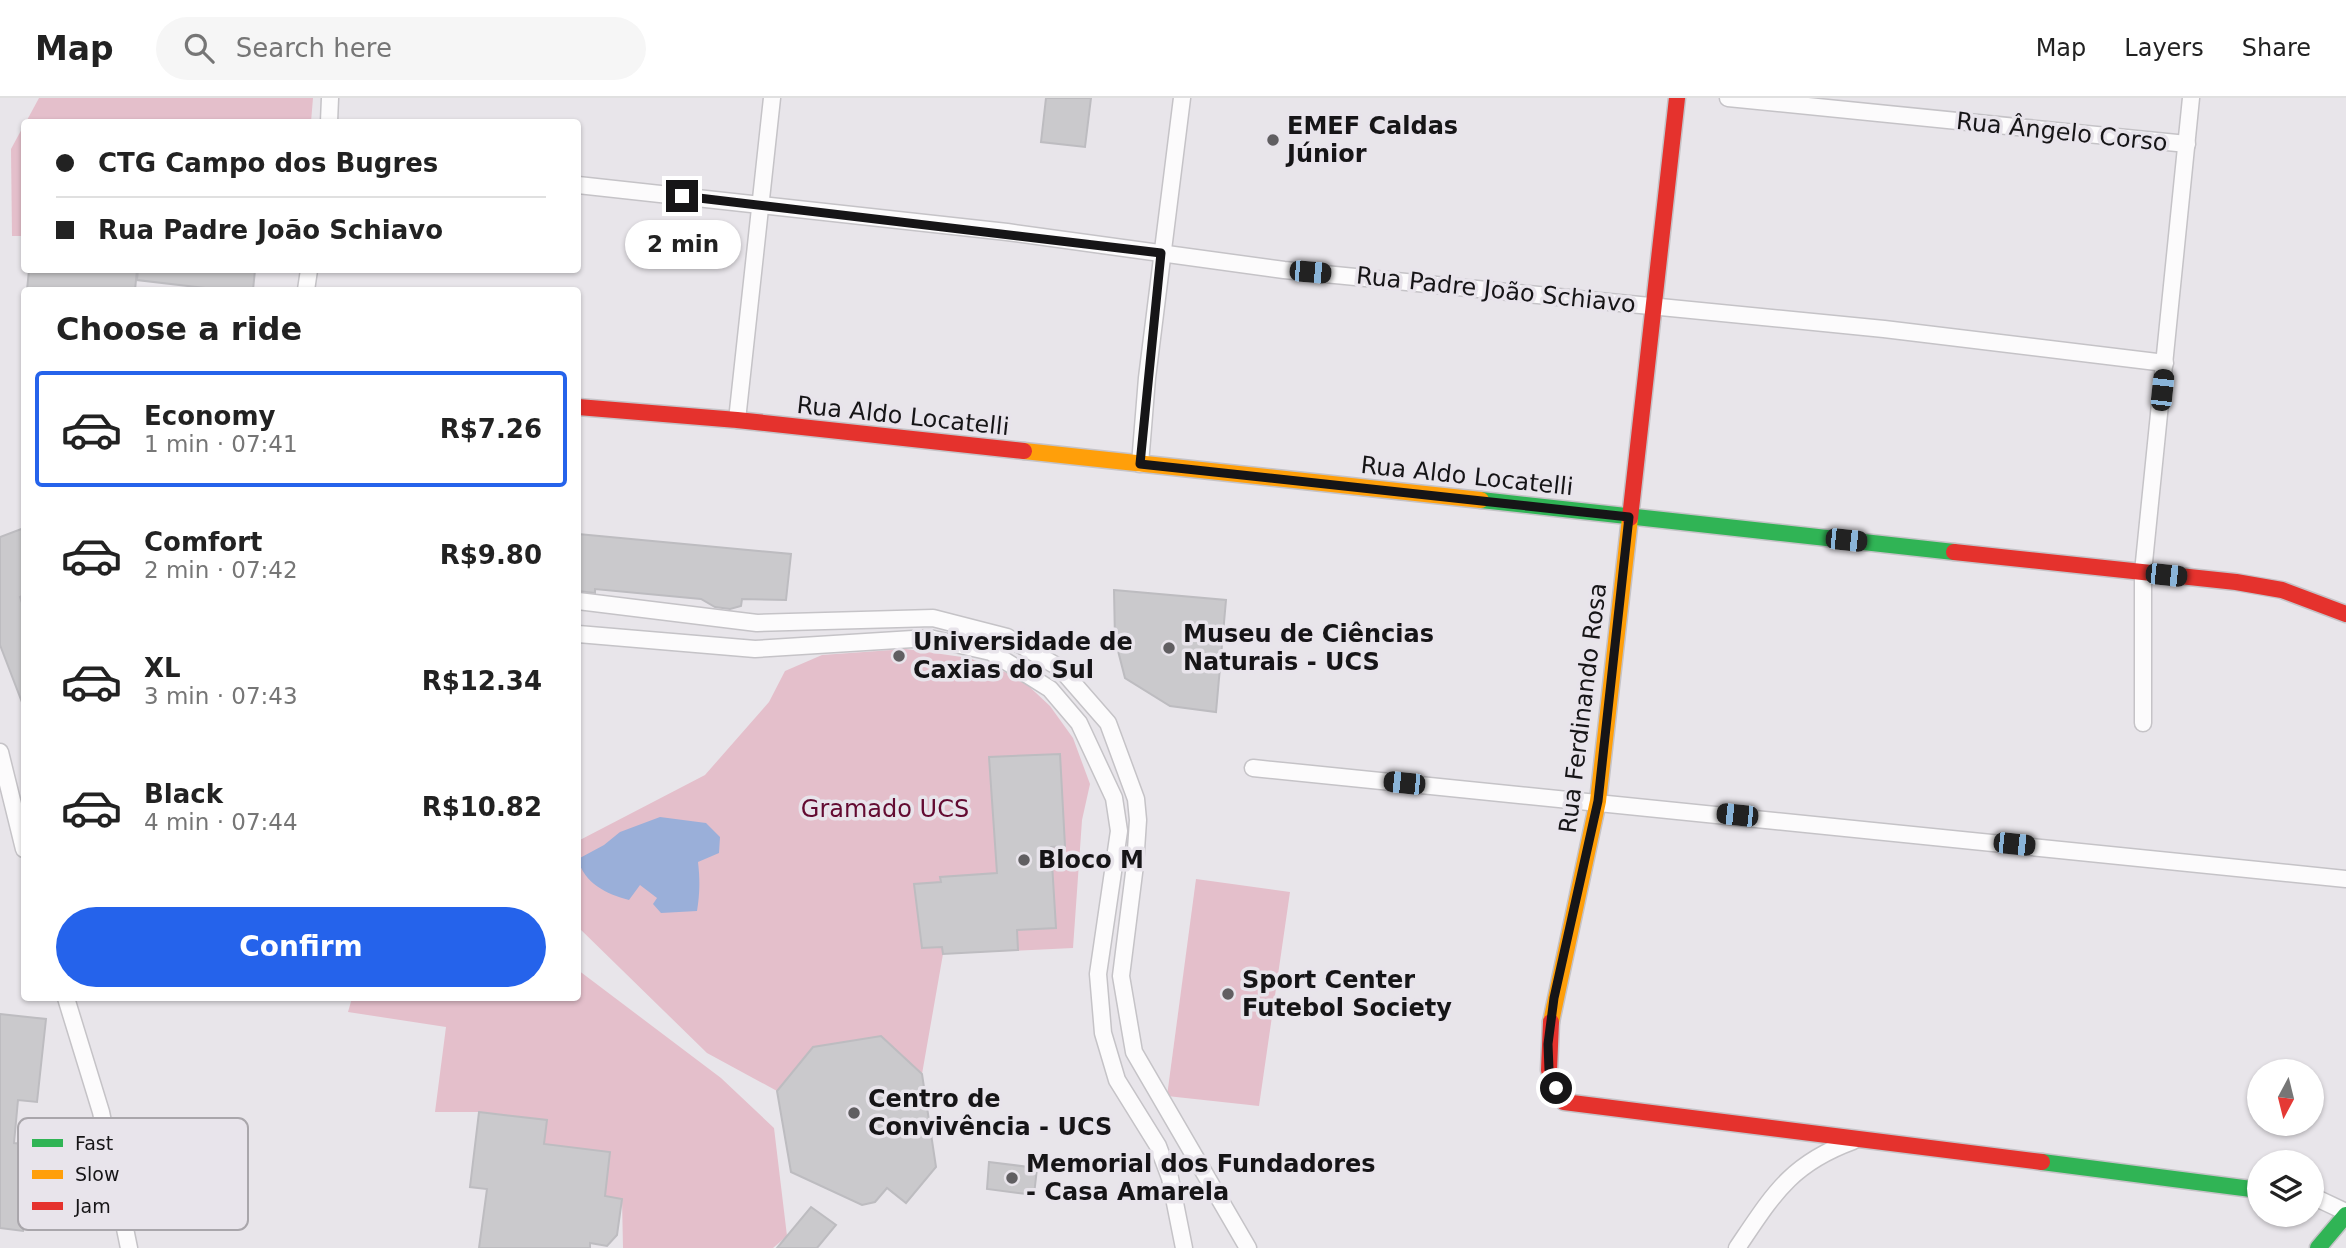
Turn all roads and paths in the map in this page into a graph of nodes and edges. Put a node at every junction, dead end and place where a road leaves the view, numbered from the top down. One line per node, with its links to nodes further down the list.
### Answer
1 (330, 98): 7 (street)
2 (772, 98): 10 (street)
3 (1182, 98): 11 (street)
4 (1676, 98): 12 (main road, Rua Ferdinando Rosa)
5 (1728, 98): 8 (street, Rua Ângelo Corso)
6 (2191, 98): 8 (street)
7 (329, 119)
8 (2187, 144): 13 (street)
9 (581, 185): 10 (street, Rua Padre João Schiavo)
10 (761, 204): 11 (street, Rua Padre João Schiavo); 15 (street)
11 (1161, 253): 12 (street, Rua Padre João Schiavo); 16 (street)
12 (1652, 305): 13 (street, Rua Padre João Schiavo); 17 (main road, Rua Ferdinando Rosa)
13 (2165, 363): 18 (street)
14 (581, 407): 15 (main road, Rua Aldo Locatelli)
15 (737, 420): 16 (main road, Rua Aldo Locatelli)
16 (1140, 464): 17 (main road, Rua Aldo Locatelli)
17 (1629, 517): 18 (main road, Rua Aldo Locatelli); 26 (main road, Rua Ferdinando Rosa)
18 (2143, 572): 20 (main road, Rua Aldo Locatelli); 22 (street)
19 (581, 601): 31 (street)
20 (2346, 614)
21 (581, 634): 30 (street)
22 (2143, 723)
23 (0, 752): 25 (street)
24 (1252, 768): 26 (street)
25 (3, 773): 27 (street)
26 (1598, 801): 28 (street); 33 (main road, Rua Ferdinando Rosa)
27 (21, 838)
28 (2346, 879)
29 (67, 1001): 32 (street)
30 (1103, 1033): 31 (street); 39 (street)
31 (1134, 1052): 40 (street)
32 (102, 1118)
33 (1862, 1138): 34 (main road); 41 (street)
34 (2247, 1188)
35 (2324, 1202): 36 (street)
36 (2346, 1213): 42 (main road)
37 (125, 1230): 38 (street)
38 (129, 1248)
39 (1184, 1248)
40 (1248, 1248)
41 (1737, 1248)
42 (2318, 1248)

